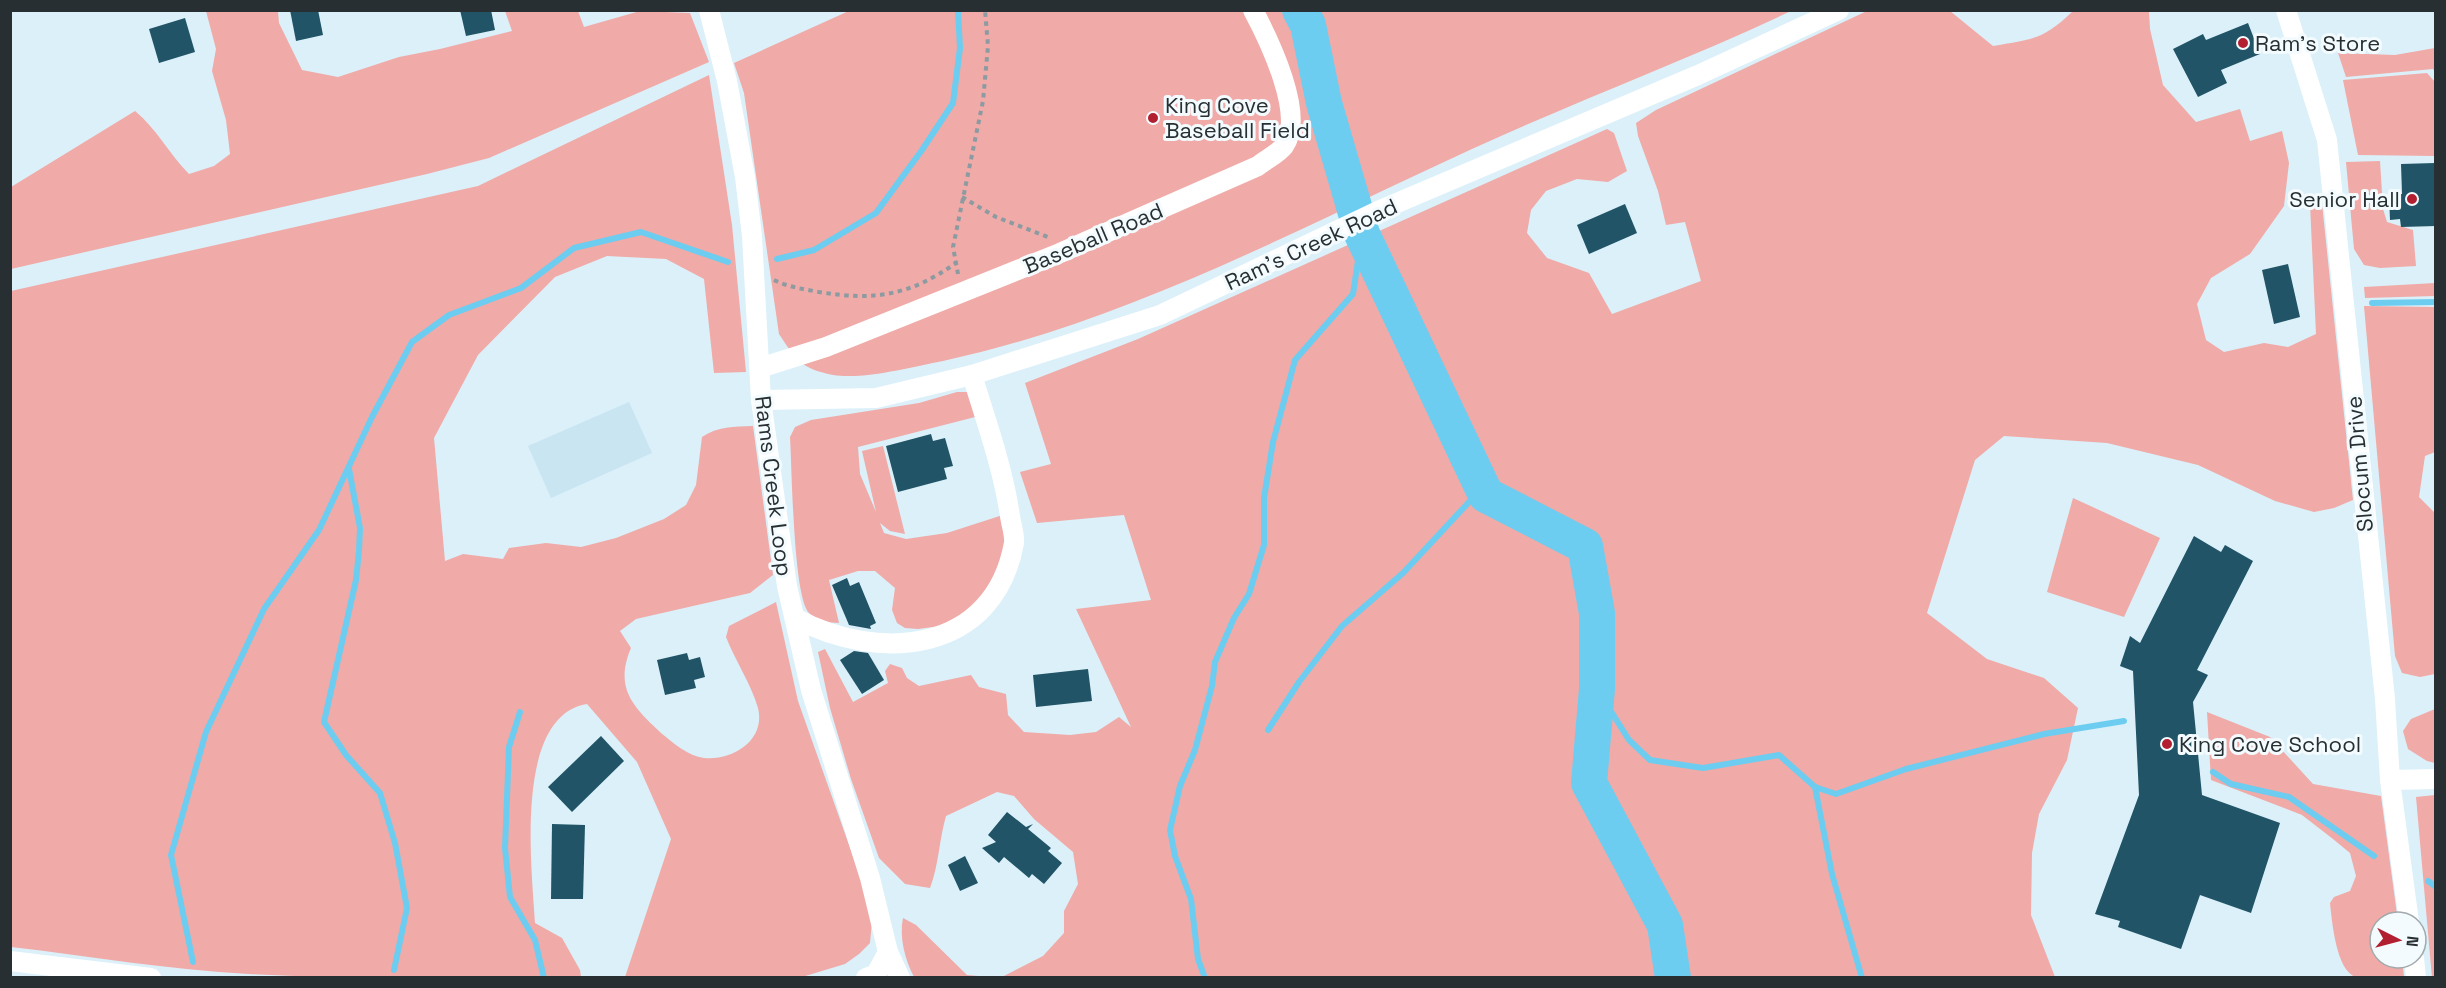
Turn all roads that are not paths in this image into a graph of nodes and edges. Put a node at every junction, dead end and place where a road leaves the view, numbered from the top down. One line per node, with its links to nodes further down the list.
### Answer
1 (709, 10): 5 (street, Rams Creek Loop)
2 (1253, 10): 5 (street, Baseball Road)
3 (1839, 10): 6 (street, Ram's Creek Road)
4 (2286, 10): 10 (street, Slocum Drive)
5 (760, 369): 7 (street, Rams Creek Loop)
6 (972, 375): 7 (street, Ram's Creek Road); 8 (street)
7 (761, 400): 8 (street, Rams Creek Loop)
8 (795, 618): 12 (street, Rams Creek Loop)
9 (2436, 779): 10 (street)
10 (2390, 780): 11 (street, Slocum Drive)
11 (2407, 910)
12 (888, 952): 15 (street); 16 (street, Rams Creek Loop)
13 (10, 961): 14 (street)
14 (151, 978)
15 (866, 978)
16 (900, 978)

